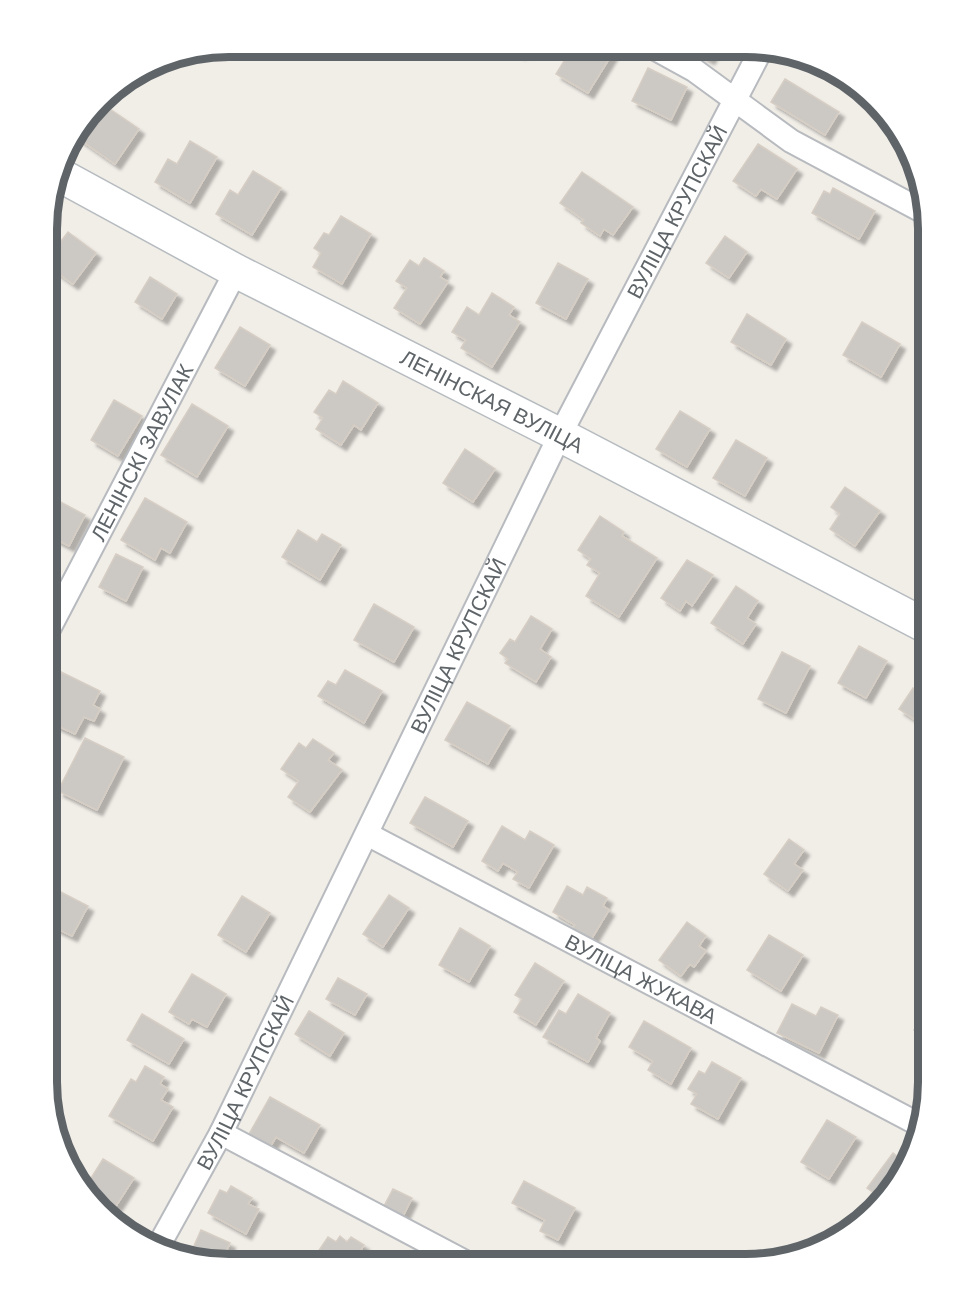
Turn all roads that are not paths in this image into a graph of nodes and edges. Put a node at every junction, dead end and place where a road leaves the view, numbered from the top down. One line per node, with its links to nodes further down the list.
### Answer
1 (670, 57): 3 (street)
2 (757, 57): 3 (street, ВУЛІЦА КРУПСКАЙ)
3 (733, 101): 5 (street); 7 (street, ВУЛІЦА КРУПСКАЙ)
4 (65, 178): 6 (street, ЛЕНІНСКАЯ ВУЛІЦА)
5 (917, 208)
6 (236, 271): 7 (street, ЛЕНІНСКАЯ ВУЛІЦА); 8 (street, ЛЕНІНСКІ ЗАВУЛАК)
7 (560, 435): 9 (street, ЛЕНІНСКАЯ ВУЛІЦА); 10 (street, ВУЛІЦА КРУПСКАЙ)
8 (57, 614)
9 (918, 622)
10 (367, 834): 11 (street, ВУЛІЦА ЖУКАВА); 12 (street, ВУЛІЦА КРУПСКАЙ)
11 (913, 1121)
12 (221, 1133): 13 (street, ВУЛІЦА КРУПСКАЙ); 14 (street)
13 (162, 1240)
14 (450, 1254)

